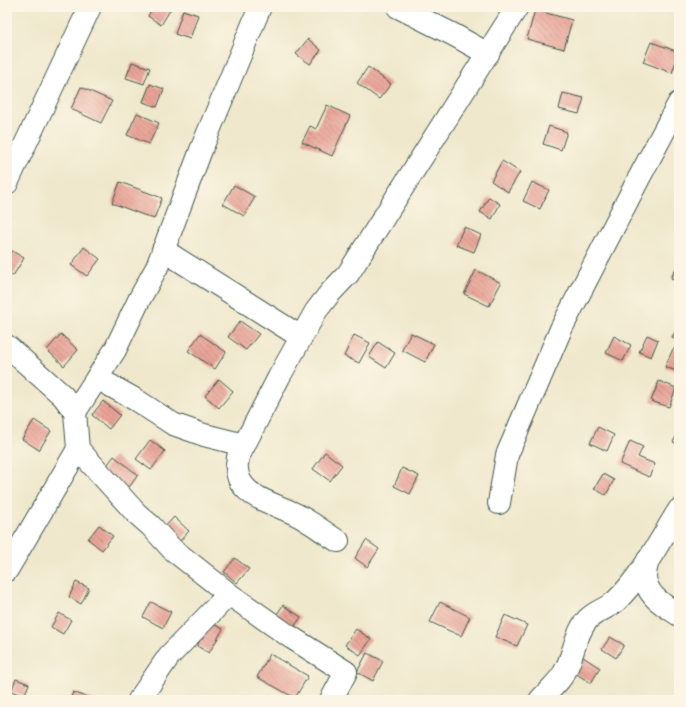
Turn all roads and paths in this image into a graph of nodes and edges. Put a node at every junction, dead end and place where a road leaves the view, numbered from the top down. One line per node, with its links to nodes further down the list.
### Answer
1 (90, 7): 7 (street)
2 (260, 7): 8 (street)
3 (398, 7): 5 (street)
4 (517, 7): 5 (street)
5 (488, 54): 9 (street)
6 (679, 103): 15 (street)
7 (7, 183)
8 (163, 250): 9 (street); 11 (street)
9 (301, 337): 13 (street)
10 (9, 350): 12 (street)
11 (97, 378): 12 (street); 13 (street)
12 (75, 412): 14 (street)
13 (244, 445): 17 (street)
14 (78, 449): 19 (street); 20 (street)
15 (499, 503)
16 (679, 510): 18 (street)
17 (338, 541)
18 (648, 560): 21 (street); 24 (street)
19 (7, 570)
20 (229, 594): 22 (street); 23 (street)
21 (679, 615)
22 (139, 700)
23 (331, 700)
24 (540, 700)

